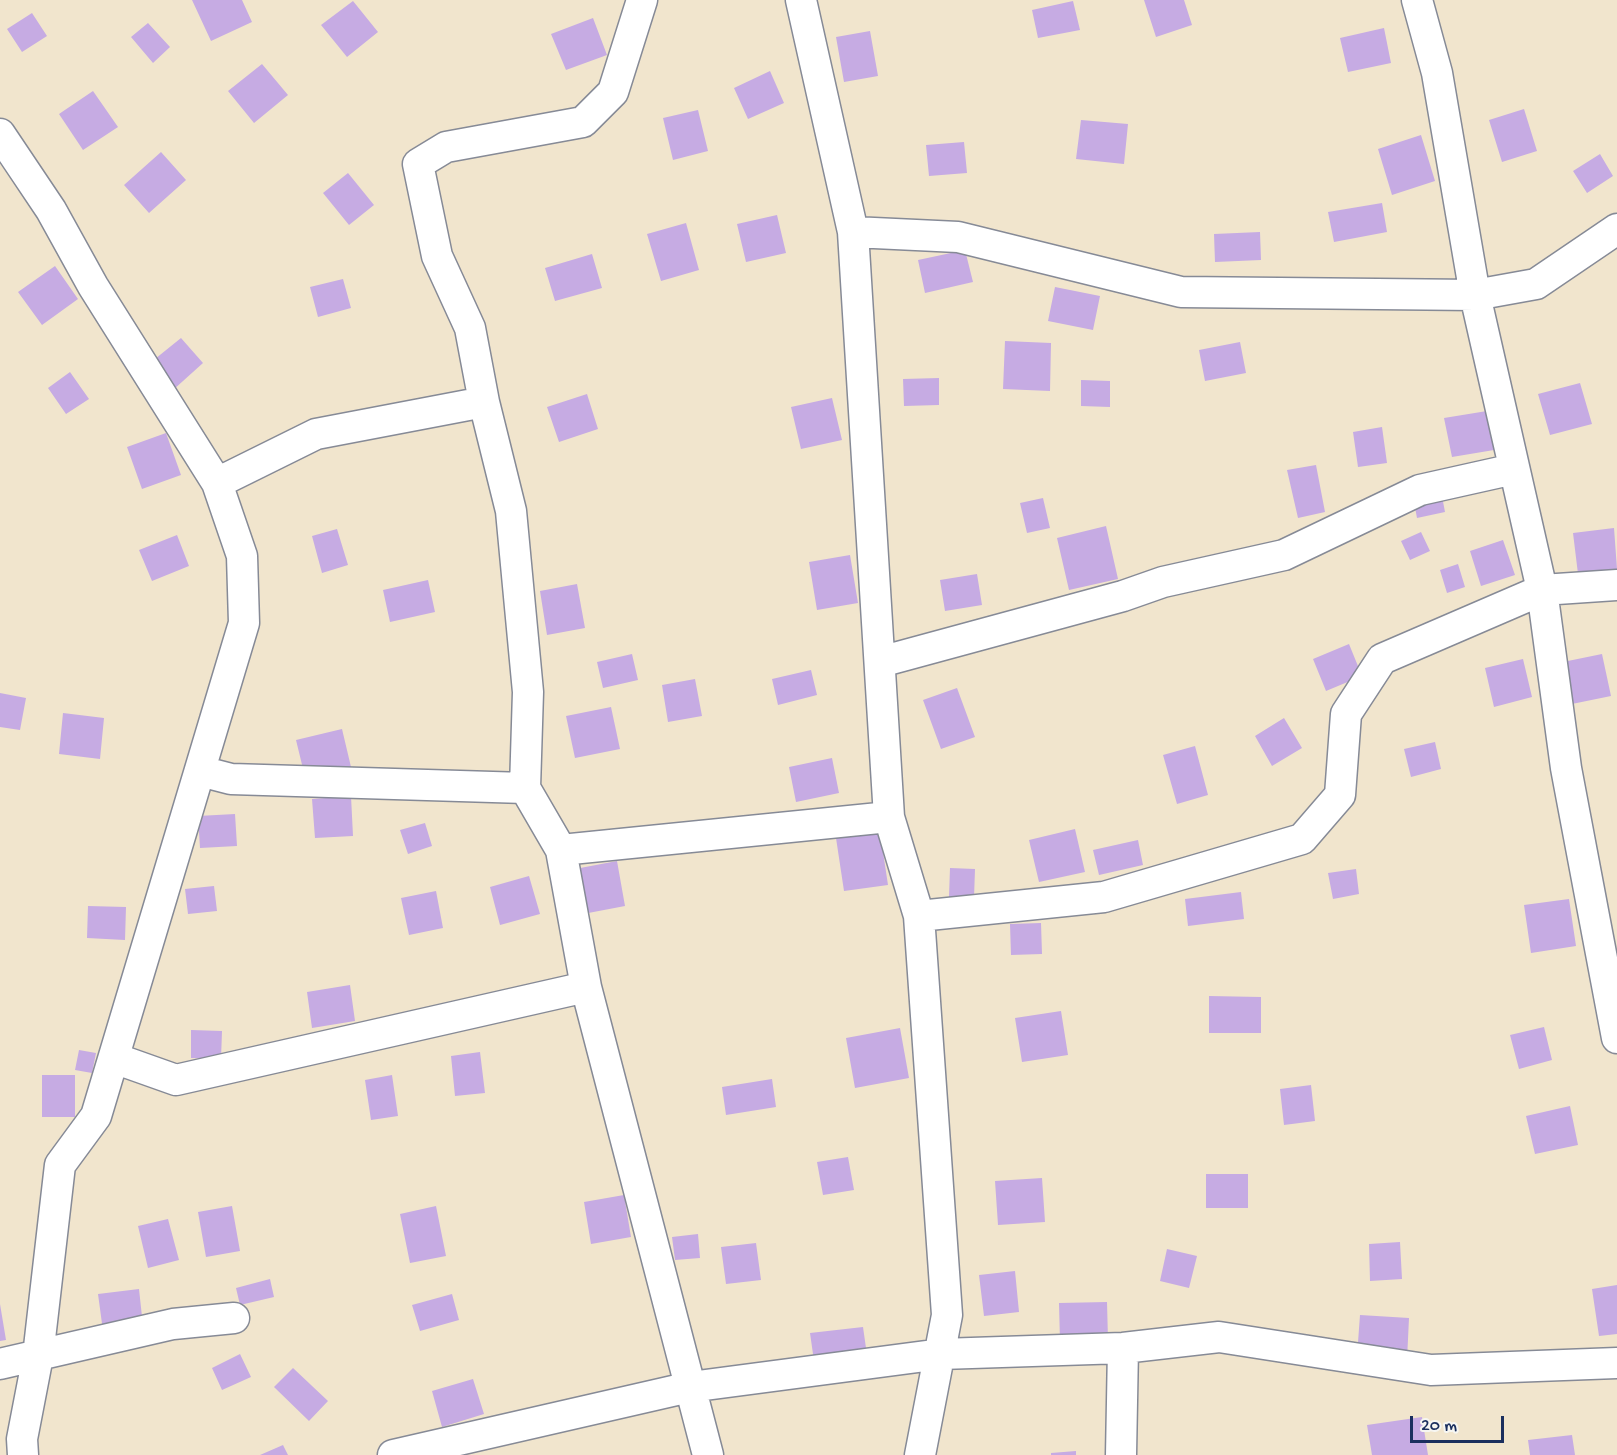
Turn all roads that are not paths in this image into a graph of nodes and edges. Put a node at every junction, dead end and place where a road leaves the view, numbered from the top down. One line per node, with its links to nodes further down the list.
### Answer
1 (642, 0): 8 (street)
2 (801, 0): 6 (street)
3 (1417, 0): 7 (street)
4 (0, 134): 10 (street)
5 (1617, 229): 7 (street)
6 (853, 232): 7 (street); 13 (street)
7 (1475, 295): 9 (street)
8 (484, 402): 10 (street); 15 (street)
9 (1514, 469): 12 (street); 13 (street)
10 (217, 483): 14 (street)
11 (1617, 585): 12 (street)
12 (1542, 590): 18 (street); 20 (street)
13 (880, 662): 16 (street)
14 (200, 771): 15 (street); 21 (street)
15 (525, 788): 17 (street)
16 (889, 817): 17 (street); 18 (street)
17 (561, 850): 19 (street)
18 (919, 916): 24 (street)
19 (586, 987): 21 (street); 28 (street)
20 (1617, 1038)
21 (114, 1058): 25 (street)
22 (234, 1318): 25 (street)
23 (1123, 1348): 24 (street); 26 (street); 33 (street)
24 (941, 1354): 28 (street); 32 (street)
25 (38, 1356): 27 (street); 29 (street)
26 (1617, 1363)
27 (0, 1364)
28 (690, 1387): 30 (street); 31 (street)
29 (23, 1455)
30 (393, 1455)
31 (708, 1455)
32 (920, 1455)
33 (1121, 1455)

